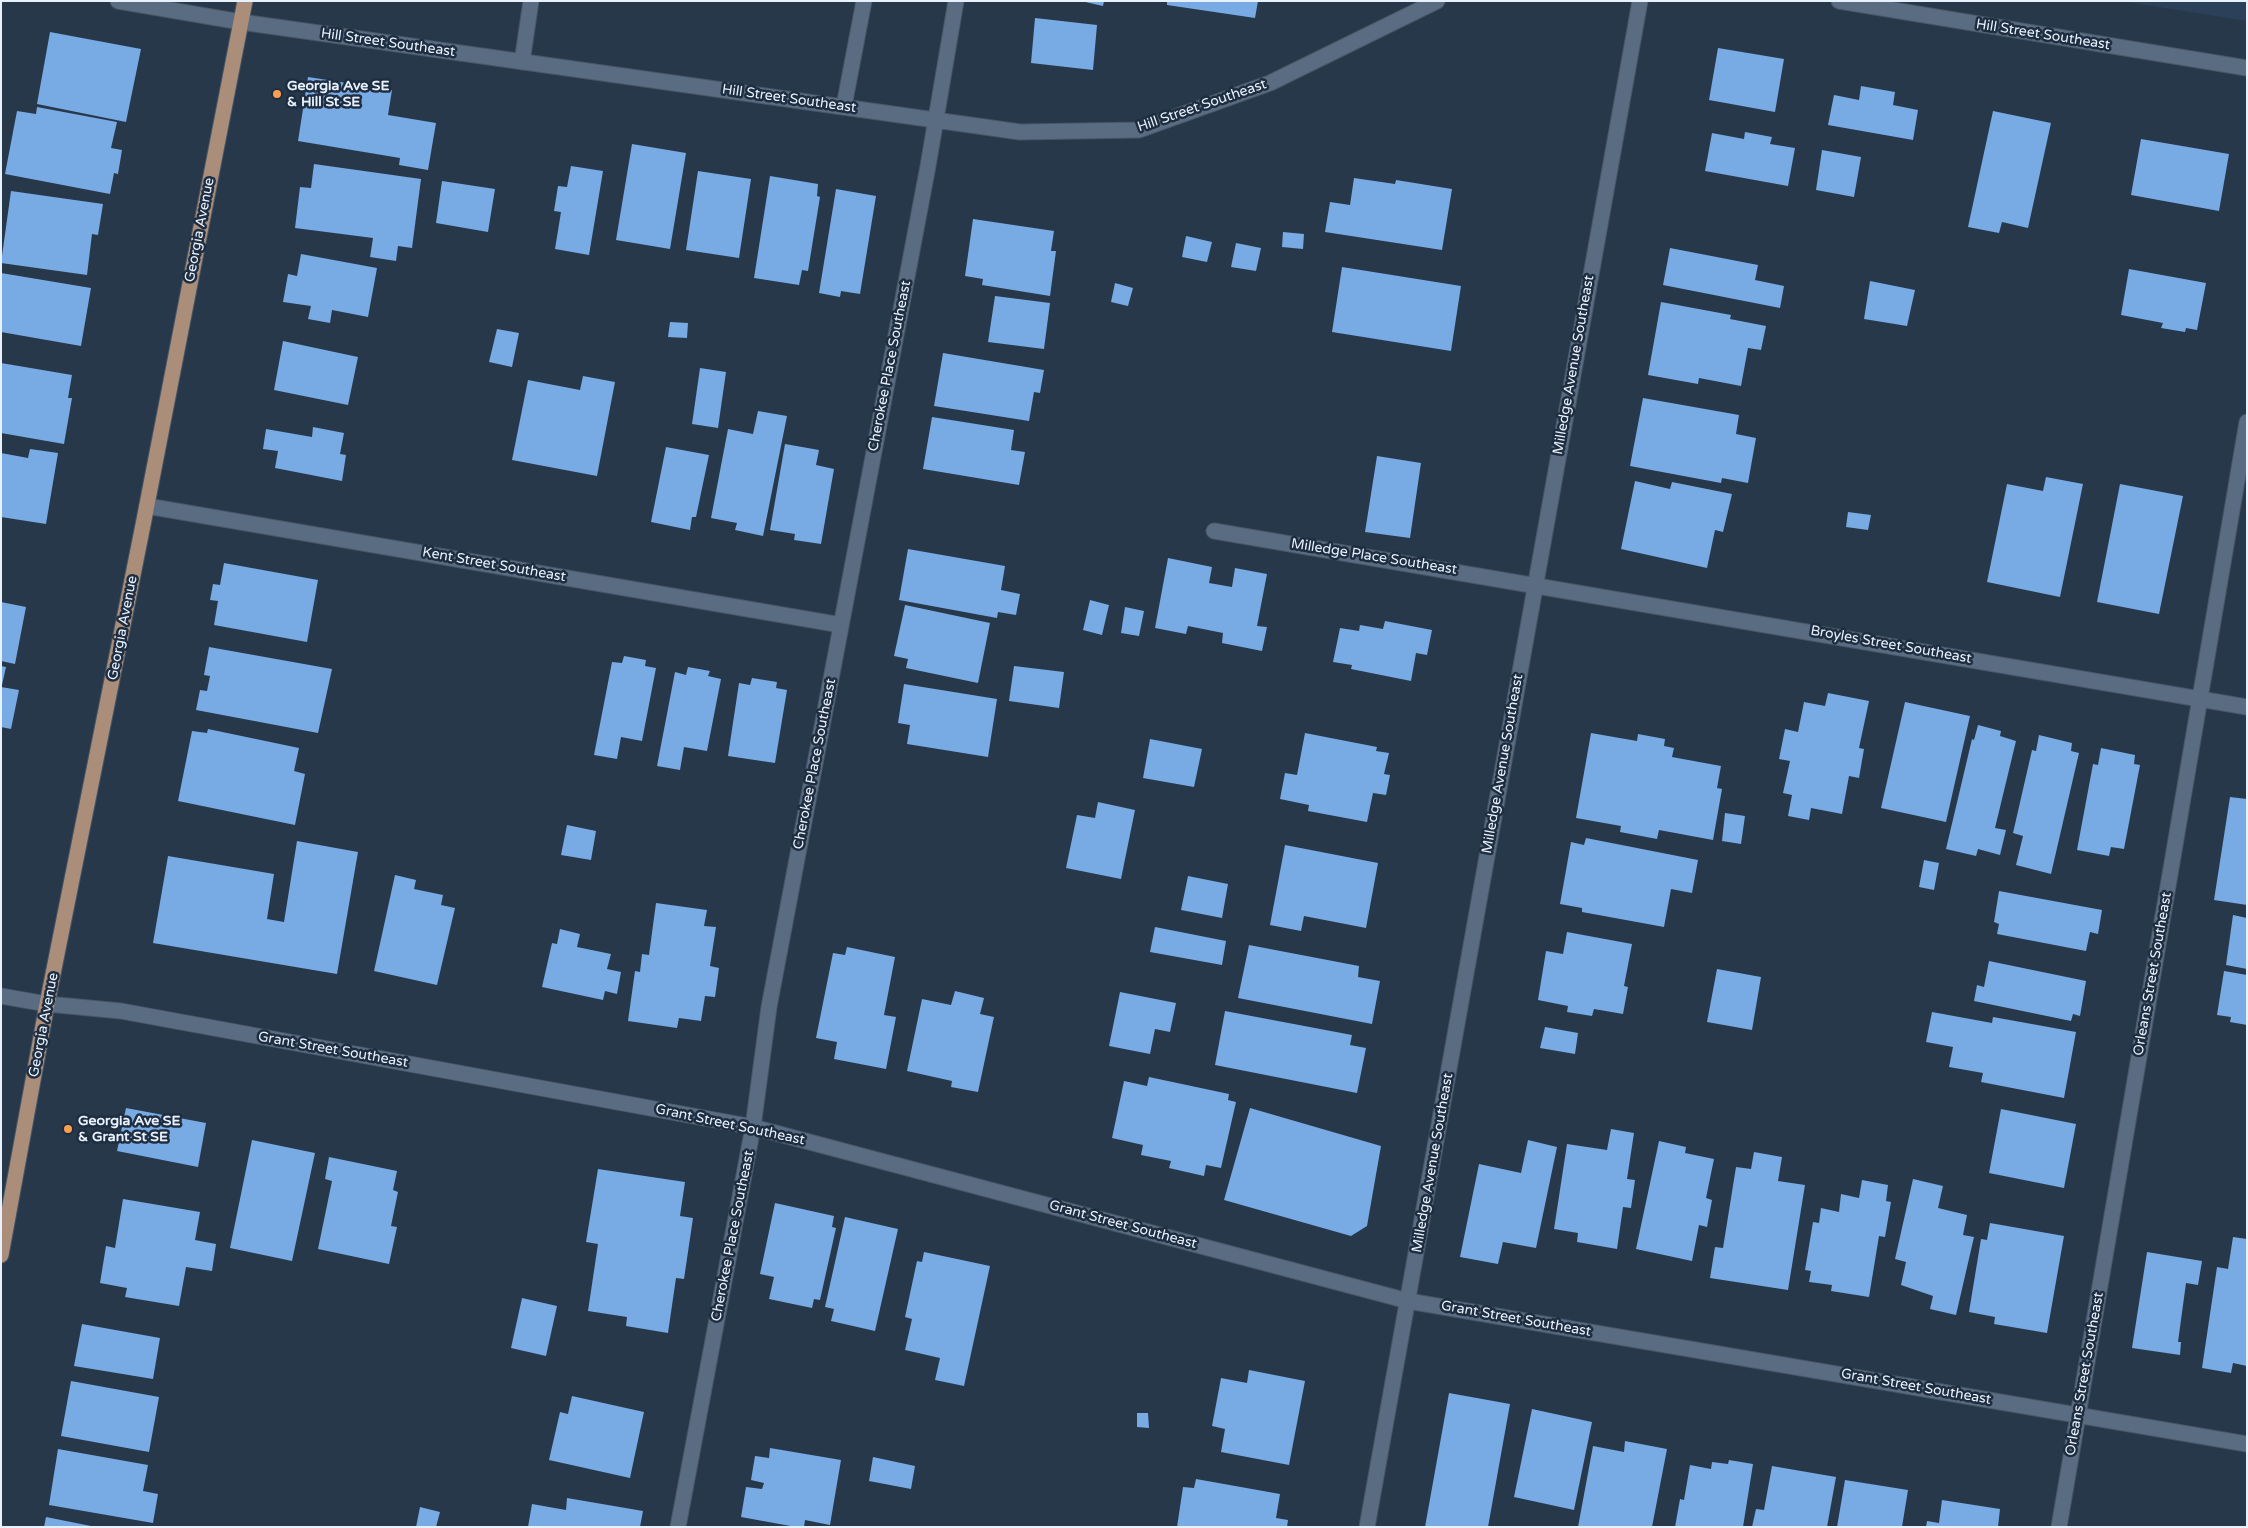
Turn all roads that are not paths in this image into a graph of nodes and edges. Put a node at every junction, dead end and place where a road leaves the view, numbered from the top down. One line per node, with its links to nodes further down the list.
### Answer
1 (118, 1): 9 (street, Hill Street Southeast)
2 (245, 1): 9 (main road, Georgia Avenue)
3 (531, 1): 10 (street)
4 (864, 1): 12 (street)
5 (956, 1): 13 (street, Cherokee Place Southeast)
6 (1437, 1): 13 (street, Hill Street Southeast)
7 (1640, 1): 17 (street, Milledge Avenue Southeast)
8 (1839, 1): 11 (street, Hill Street Southeast)
9 (241, 22): 10 (street, Hill Street Southeast); 15 (main road, Georgia Avenue)
10 (522, 62): 12 (street, Hill Street Southeast)
11 (2247, 68)
12 (844, 106): 13 (street, Hill Street Southeast)
13 (937, 120): 18 (street, Cherokee Place Southeast)
14 (2247, 422): 19 (street, Orleans Street Southeast)
15 (147, 506): 18 (street, Kent Street Southeast); 22 (main road, Georgia Avenue)
16 (1214, 531): 17 (street, Milledge Place Southeast)
17 (1535, 584): 19 (street, Broyles Street Southeast); 25 (street, Milledge Avenue Southeast)
18 (841, 625): 23 (street, Cherokee Place Southeast)
19 (2200, 698): 20 (street, Broyles Street Southeast); 26 (street, Orleans Street Southeast)
20 (2247, 707)
21 (1, 996): 22 (street, Grant Street Southeast)
22 (47, 1004): 23 (street, Grant Street Southeast); 24 (main road, Georgia Avenue)
23 (753, 1127): 25 (street, Grant Street Southeast); 28 (street, Cherokee Place Southeast)
24 (1, 1254)
25 (1408, 1301): 26 (street, Grant Street Southeast); 29 (street, Milledge Avenue Southeast)
26 (2078, 1415): 27 (street, Grant Street Southeast); 30 (street, Orleans Street Southeast)
27 (2247, 1444)
28 (678, 1527)
29 (1367, 1527)
30 (2059, 1527)

